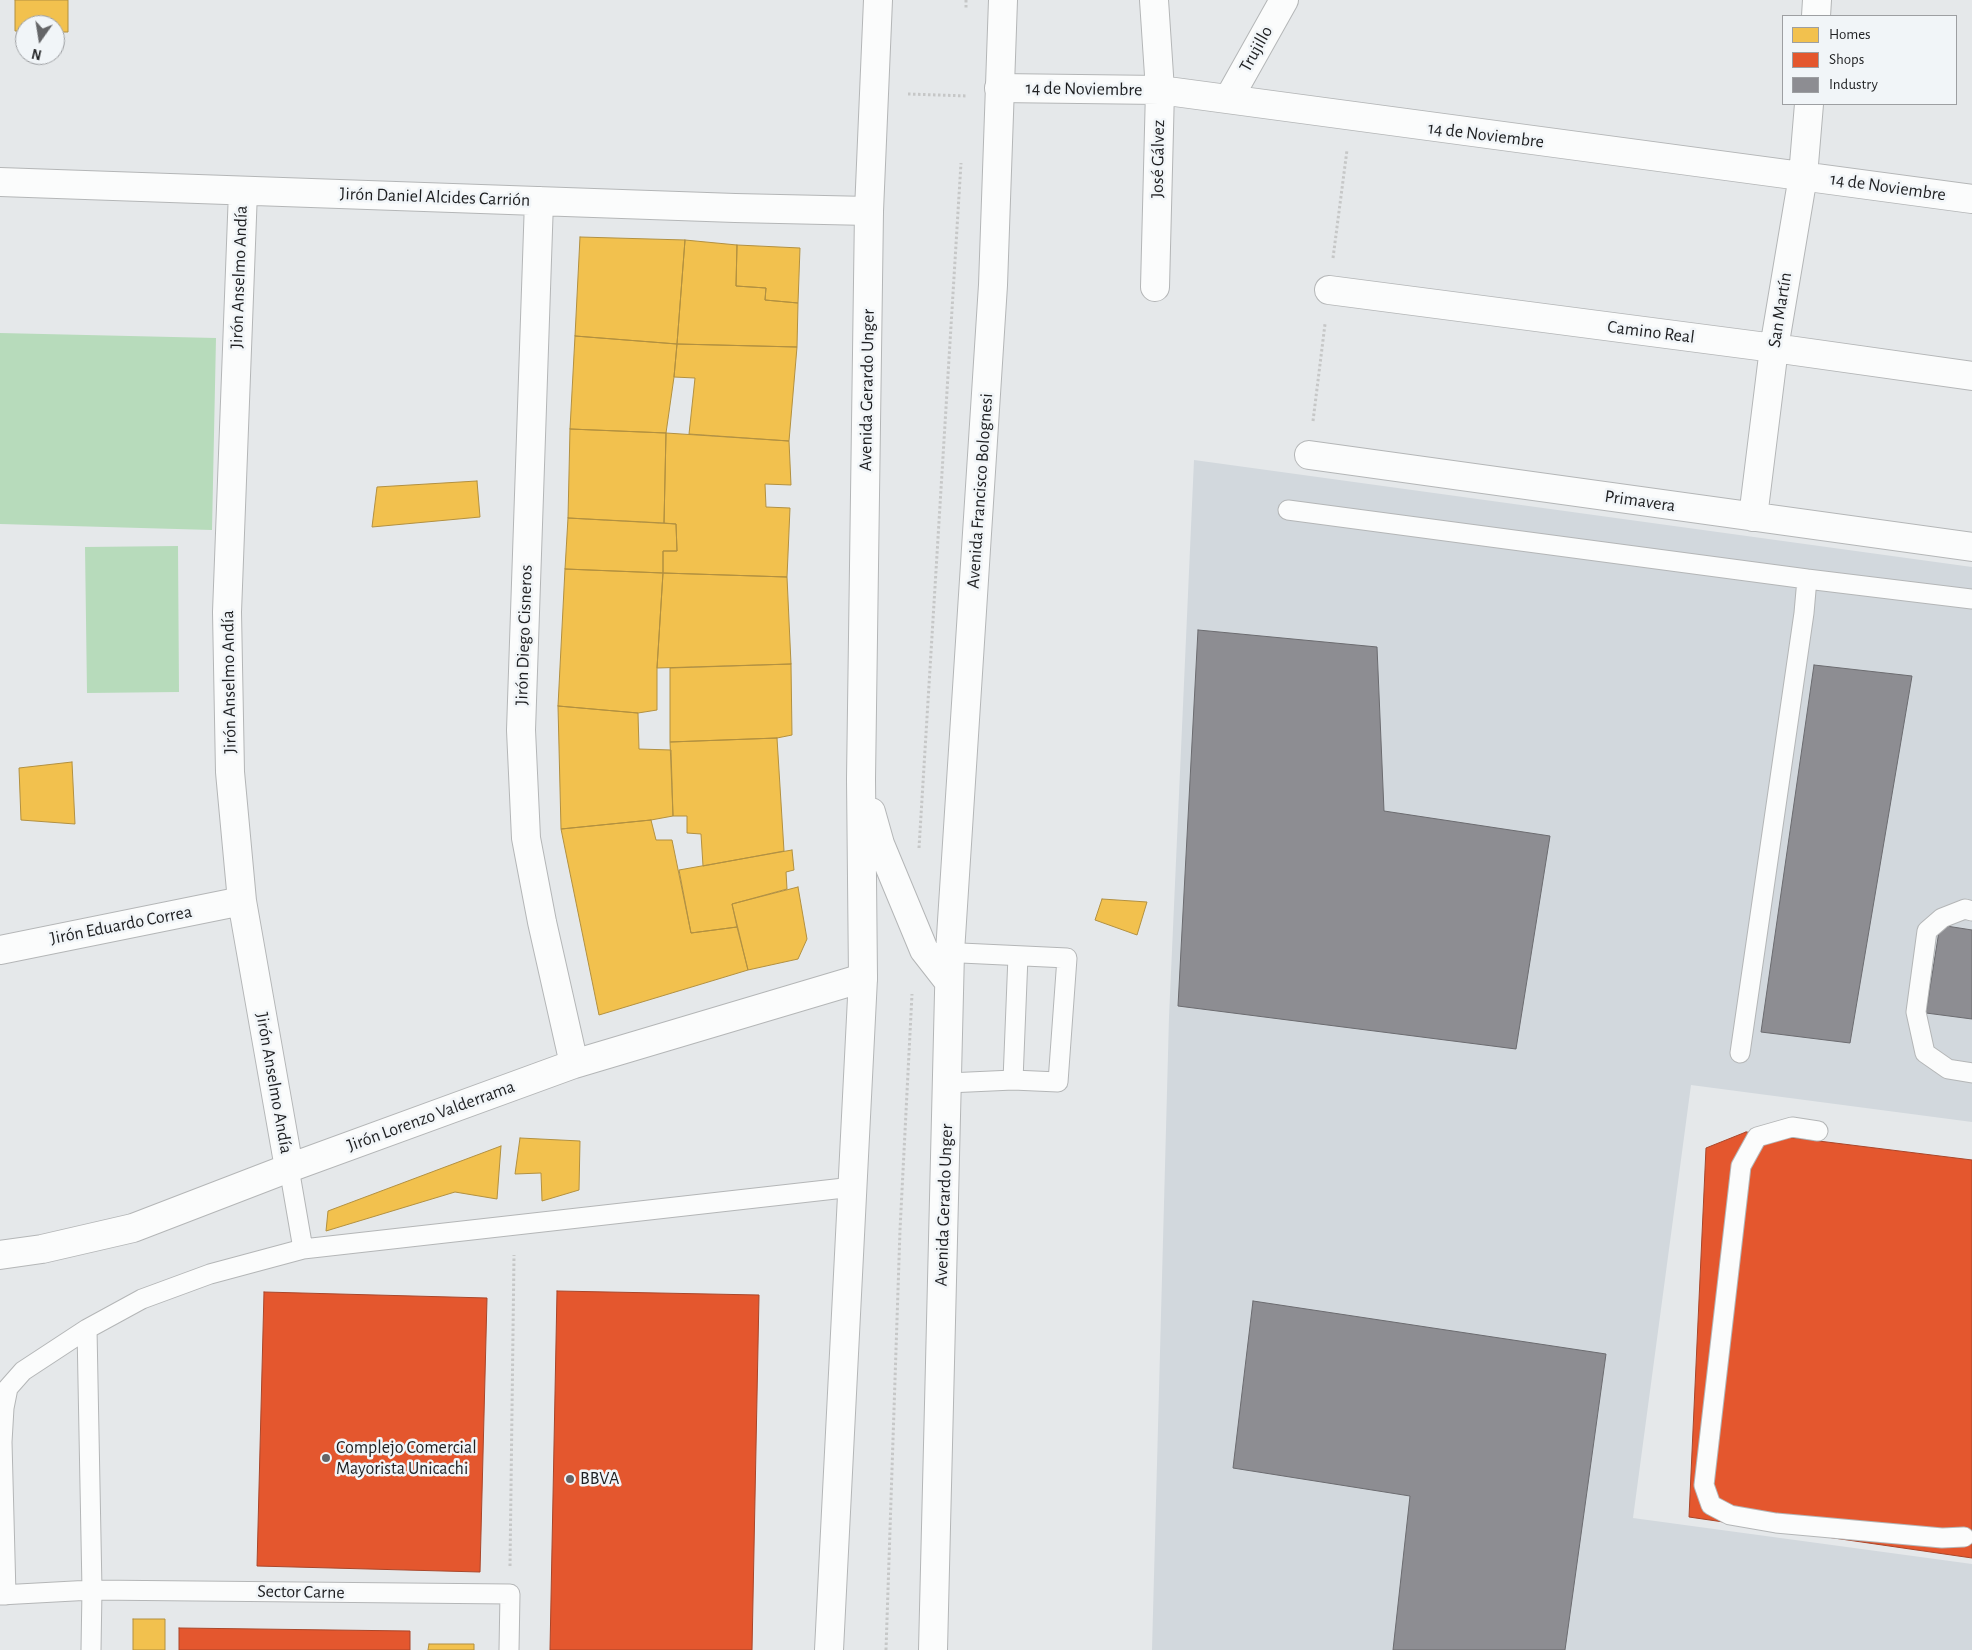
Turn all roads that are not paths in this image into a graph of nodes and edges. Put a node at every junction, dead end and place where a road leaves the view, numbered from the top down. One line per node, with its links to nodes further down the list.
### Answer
1 (878, 0): 16 (street, Avenida Gerardo Unger)
2 (1003, 0): 8 (street, Avenida Francisco Bolognesi)
3 (1154, 0): 7 (street, José Gálvez)
4 (1284, 0): 9 (street, Trujillo)
5 (1817, 0): 6 (street)
6 (1816, 15)
7 (1160, 90): 8 (street, 14 de Noviembre); 9 (street, 14 de Noviembre); 17 (street, José Gálvez)
8 (1000, 92): 31 (street, Avenida Francisco Bolognesi)
9 (1229, 98): 11 (street, 14 de Noviembre)
10 (1809, 105): 11 (street, San Martín)
11 (1803, 176): 14 (street, 14 de Noviembre); 19 (street, San Martín)
12 (0, 182): 13 (street, Jirón Daniel Alcides Carrión)
13 (243, 191): 15 (street, Jirón Daniel Alcides Carrión); 28 (street, Jirón Anselmo Andía)
14 (1972, 199)
15 (539, 201): 16 (street, Jirón Daniel Alcides Carrión); 36 (street, Jirón Diego Cisneros)
16 (869, 211): 27 (street, Avenida Gerardo Unger)
17 (1155, 287)
18 (1329, 290): 19 (street, Camino Real)
19 (1774, 348): 20 (street, Camino Real); 23 (street, San Martín)
20 (1972, 376)
21 (1309, 455): 23 (street, Primavera)
22 (1288, 510): 25 (lane)
23 (1753, 517): 24 (street, Primavera)
24 (1972, 547)
25 (1807, 579): 26 (lane); 35 (lane)
26 (1972, 599)
27 (861, 779): 31 (street, Avenida Gerardo Unger); 33 (street, Avenida Gerardo Unger)
28 (242, 901): 30 (street, Jirón Eduardo Correa); 41 (street, Jirón Anselmo Andía)
29 (1972, 911): 37 (lane)
30 (0, 950)
31 (937, 951): 32 (lane); 34 (street, Avenida Francisco Bolognesi)
32 (1018, 956): 38 (lane); 38 (lane)
33 (863, 978): 36 (street, Jirón Lorenzo Valderrama); 42 (street, Avenida Gerardo Unger)
34 (949, 982): 39 (street, Avenida Gerardo Unger)
35 (1740, 1053)
36 (574, 1064): 41 (street, Jirón Lorenzo Valderrama)
37 (1972, 1072)
38 (1014, 1080): 39 (lane)
39 (948, 1083): 53 (street, Avenida Gerardo Unger)
40 (1818, 1131): 47 (lane)
41 (289, 1168): 43 (lane); 44 (street, Jirón Lorenzo Valderrama)
42 (853, 1187): 43 (lane); 52 (street, Avenida Gerardo Unger)
43 (302, 1249): 45 (lane)
44 (0, 1255)
45 (87, 1329): 46 (lane); 48 (lane)
46 (3, 1535): 49 (lane)
47 (1964, 1537)
48 (92, 1590): 49 (lane, Sector Carne); 50 (lane); 51 (lane, Sector Carne)
49 (3, 1595)
50 (91, 1650)
51 (509, 1650)
52 (828, 1650)
53 (933, 1650)

